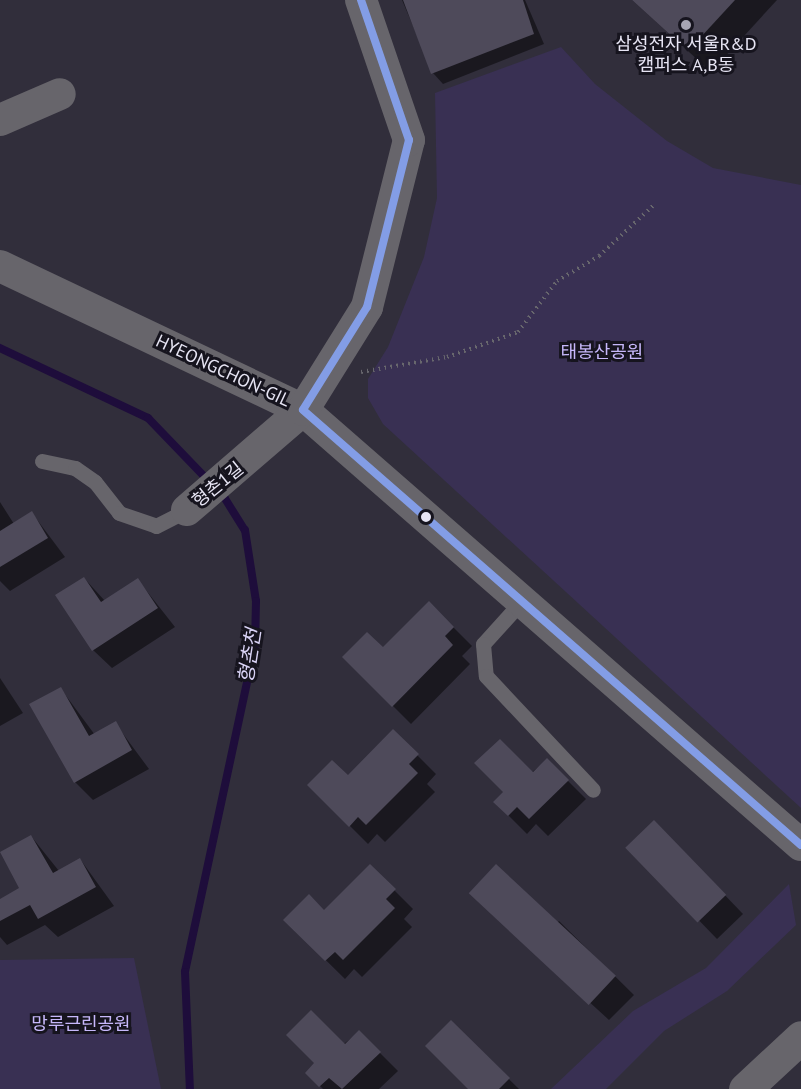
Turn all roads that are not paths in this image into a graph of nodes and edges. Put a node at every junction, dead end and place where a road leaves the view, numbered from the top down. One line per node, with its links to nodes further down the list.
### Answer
1 (361, 0): 5 (street, 형촌1길)
2 (60, 94): 3 (street)
3 (0, 120)
4 (0, 266): 5 (street, HYEONGCHON-GIL)
5 (303, 410): 7 (street, 형촌1길); 8 (street, HYEONGCHON-GIL)
6 (42, 461): 7 (lane)
7 (187, 510)
8 (522, 601): 9 (lane); 10 (street, HYEONGCHON-GIL)
9 (593, 789)
10 (801, 845)
11 (801, 1036): 12 (street)
12 (745, 1089)

